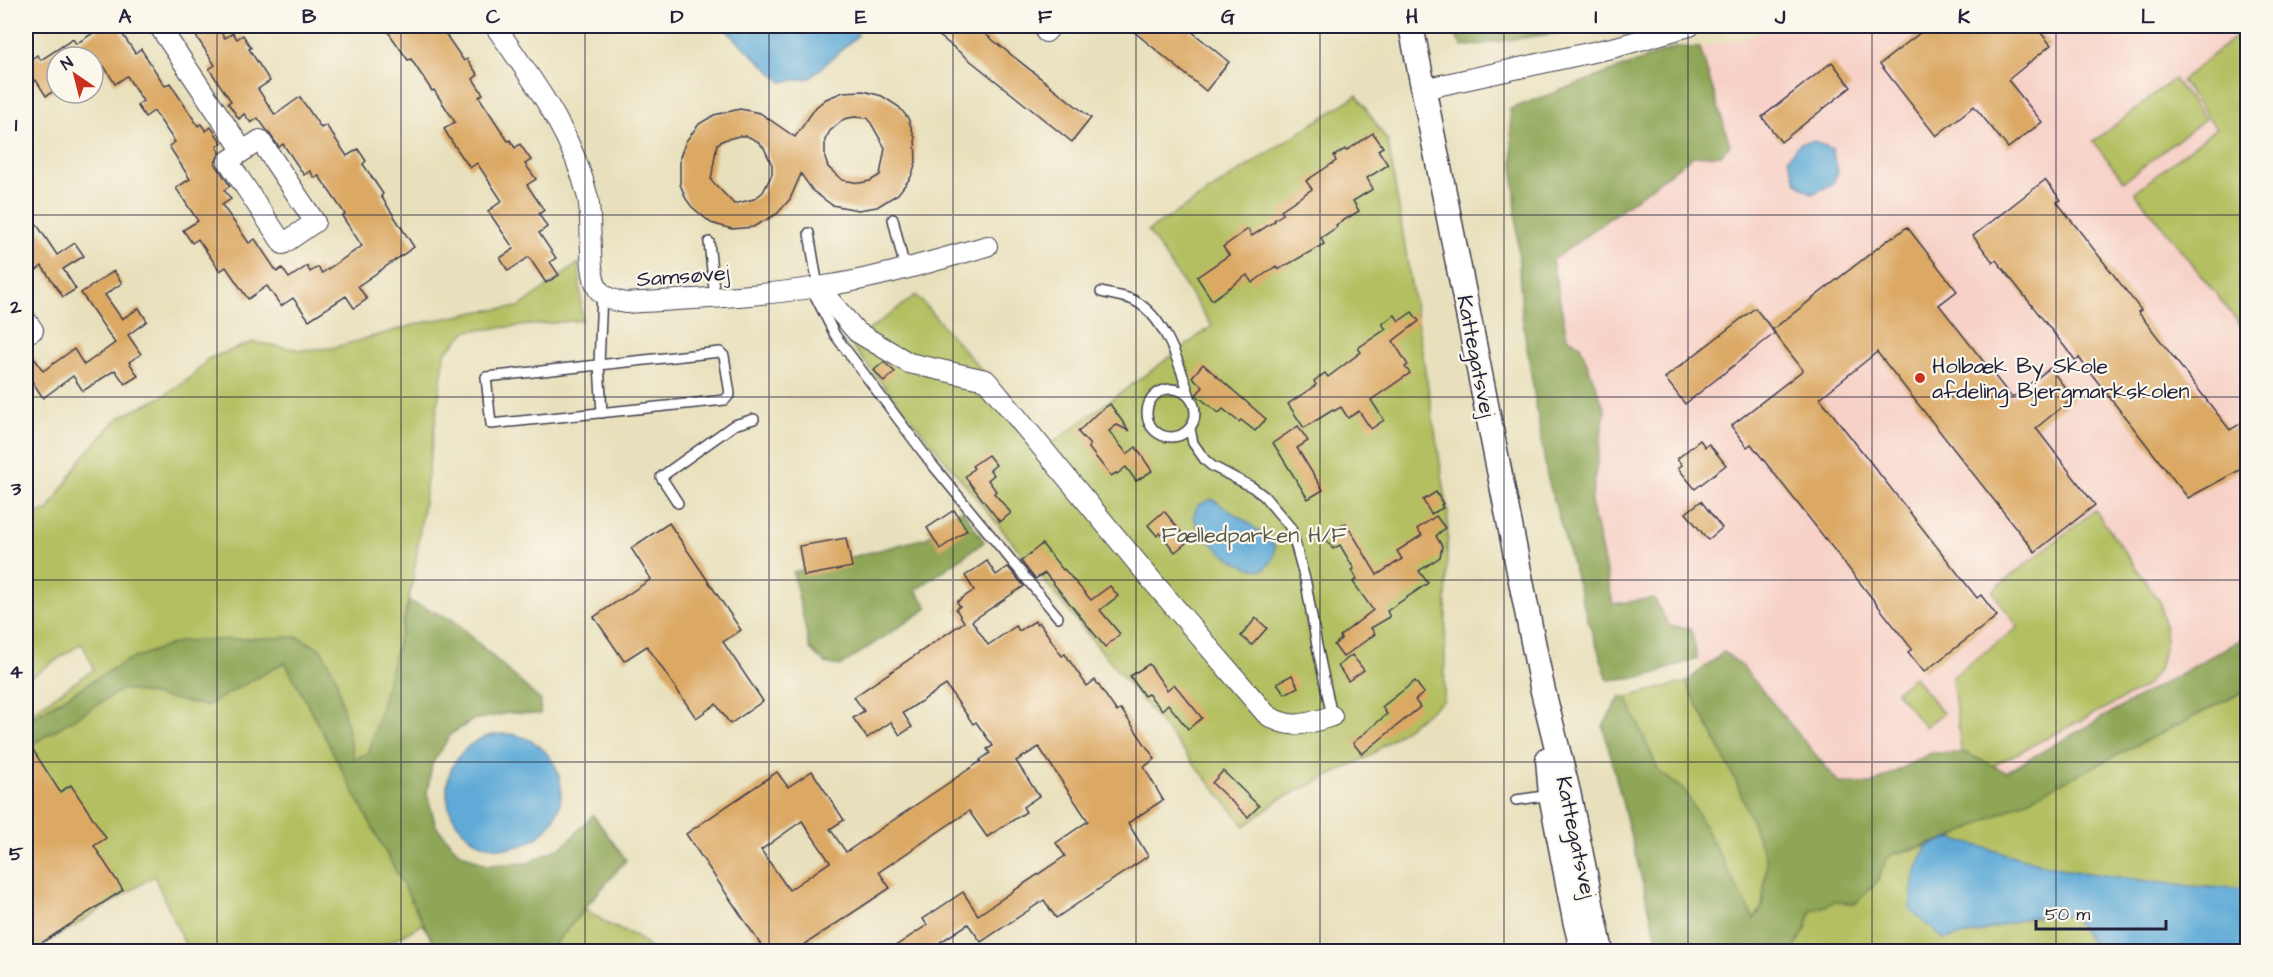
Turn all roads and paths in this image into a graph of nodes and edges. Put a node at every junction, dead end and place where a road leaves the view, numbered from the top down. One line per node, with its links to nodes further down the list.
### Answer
1 (159, 26): 6 (street)
2 (495, 26): 14 (street)
3 (1411, 26): 5 (street, Kattegatsvej)
4 (1690, 26): 5 (street)
5 (1423, 89): 26 (street, Kattegatsvej)
6 (243, 151): 6 (street)
7 (893, 219): 11 (lane)
8 (810, 233): 12 (lane)
9 (709, 242): 15 (lane)
10 (987, 246): 11 (street, Samsøvej)
11 (905, 270): 12 (street, Samsøvej)
12 (814, 288): 15 (street, Samsøvej); 24 (lane); 25 (street)
13 (1101, 292): 19 (lane)
14 (602, 293): 15 (street, Samsøvej); 18 (lane)
15 (715, 298)
16 (26, 320): 17 (street)
17 (26, 334)
18 (599, 365): 20 (lane); 20 (lane); 20 (lane)
19 (1191, 399): 22 (lane); 22 (lane)
20 (602, 413)
21 (754, 419): 23 (lane)
22 (1190, 429): 25 (lane)
23 (678, 503)
24 (1058, 617)
25 (1332, 716)
26 (1559, 793): 27 (lane); 28 (street, Kattegatsvej); 29 (street, Kattegatsvej)
27 (1516, 800)
28 (1583, 951)
29 (1601, 951)

